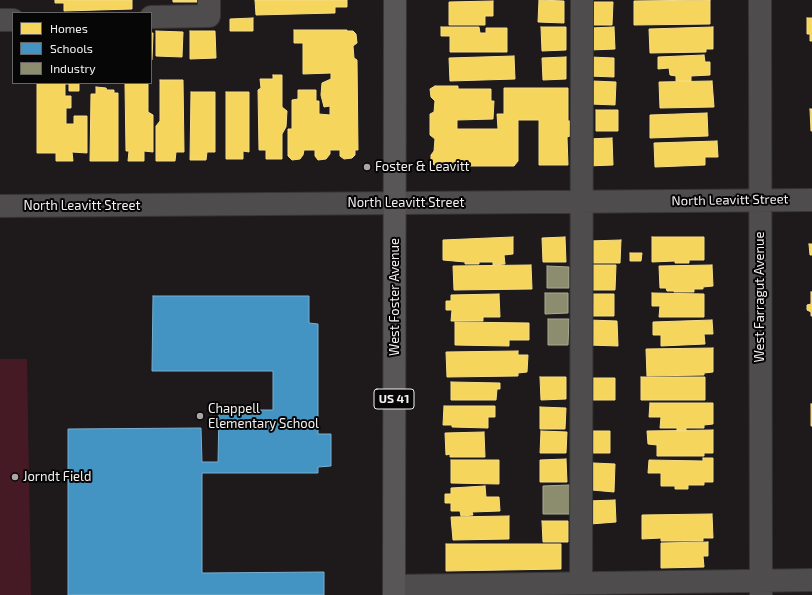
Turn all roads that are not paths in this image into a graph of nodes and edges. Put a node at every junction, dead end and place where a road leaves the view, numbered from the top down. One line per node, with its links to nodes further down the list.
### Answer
1 (209, 0): 5 (street)
2 (395, 0): 11 (main road, West Foster Avenue / US 41)
3 (582, 0): 10 (street)
4 (760, 0): 8 (street, West Farragut Avenue)
5 (152, 17)
6 (0, 20): 7 (street)
7 (12, 20)
8 (759, 200): 9 (street, North Leavitt Street); 10 (street, North Leavitt Street); 15 (street, West Farragut Avenue)
9 (812, 200)
10 (582, 202): 11 (street, North Leavitt Street); 14 (street)
11 (395, 203): 12 (street, North Leavitt Street); 16 (main road, West Foster Avenue / US 41)
12 (0, 206)
13 (812, 580): 15 (street)
14 (581, 583): 15 (street); 16 (street)
15 (761, 588)
16 (394, 590)

